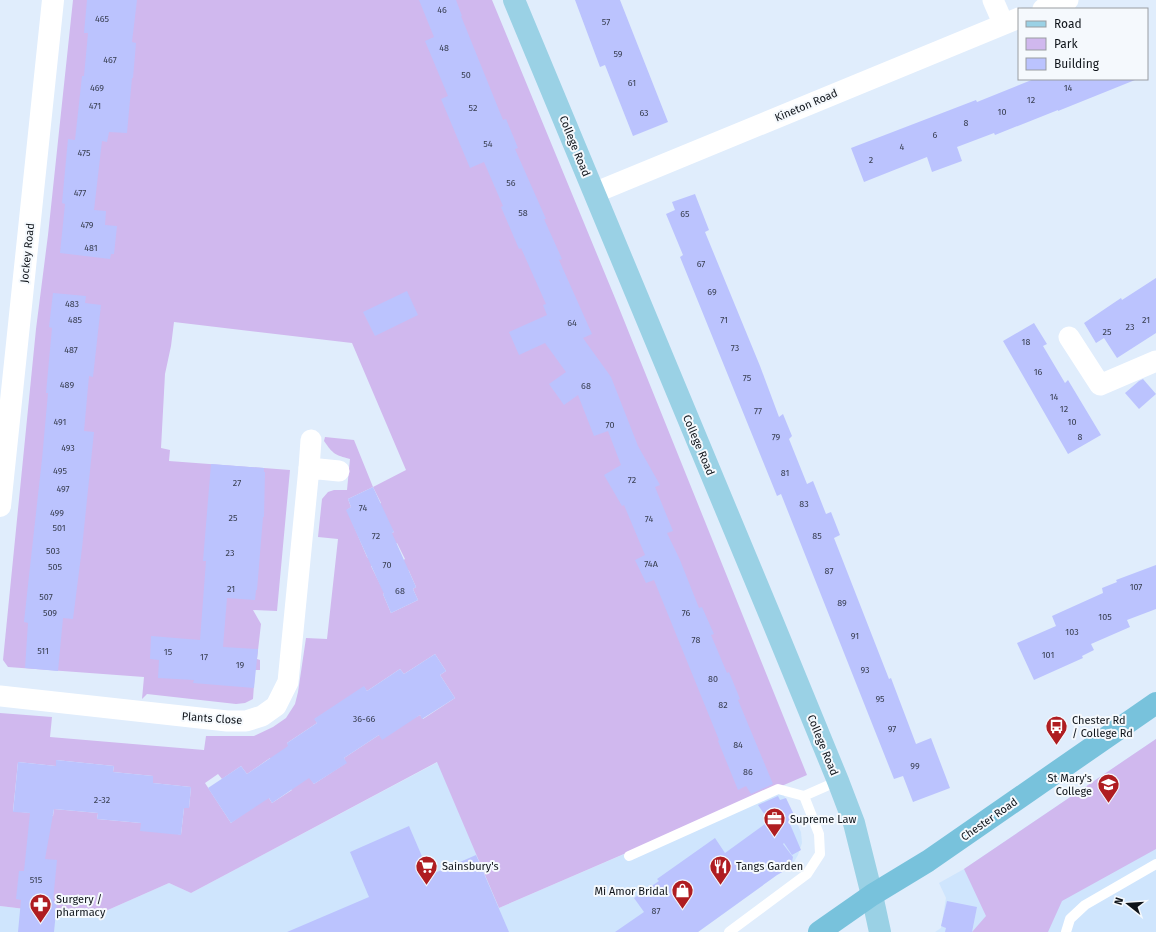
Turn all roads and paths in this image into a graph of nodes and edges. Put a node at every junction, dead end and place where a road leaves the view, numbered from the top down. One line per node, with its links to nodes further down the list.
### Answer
1 (53, 0): 13 (main road, Jockey Road)
2 (514, 0): 7 (main road, College Road)
3 (993, 0): 6 (street)
4 (1068, 0): 5 (street)
5 (1046, 8)
6 (1011, 20): 7 (street, Kineton Road)
7 (594, 193): 16 (main road, College Road)
8 (1069, 337): 9 (street)
9 (1156, 361)
10 (311, 440): 11 (street, Plants Close)
11 (309, 468): 12 (street); 14 (street, Plants Close)
12 (339, 471)
13 (0, 506)
14 (0, 696)
15 (1156, 703): 20 (highway, Chester Road)
16 (838, 781): 17 (lane); 20 (main road, College Road)
17 (804, 796): 18 (lane); 21 (lane)
18 (629, 856)
19 (1156, 864): 25 (lane)
20 (872, 895): 22 (highway, Chester Road); 23 (main road, College Road); 24 (main road, College Road)
21 (729, 932)
22 (820, 932)
23 (880, 932)
24 (895, 932)
25 (1066, 932)

